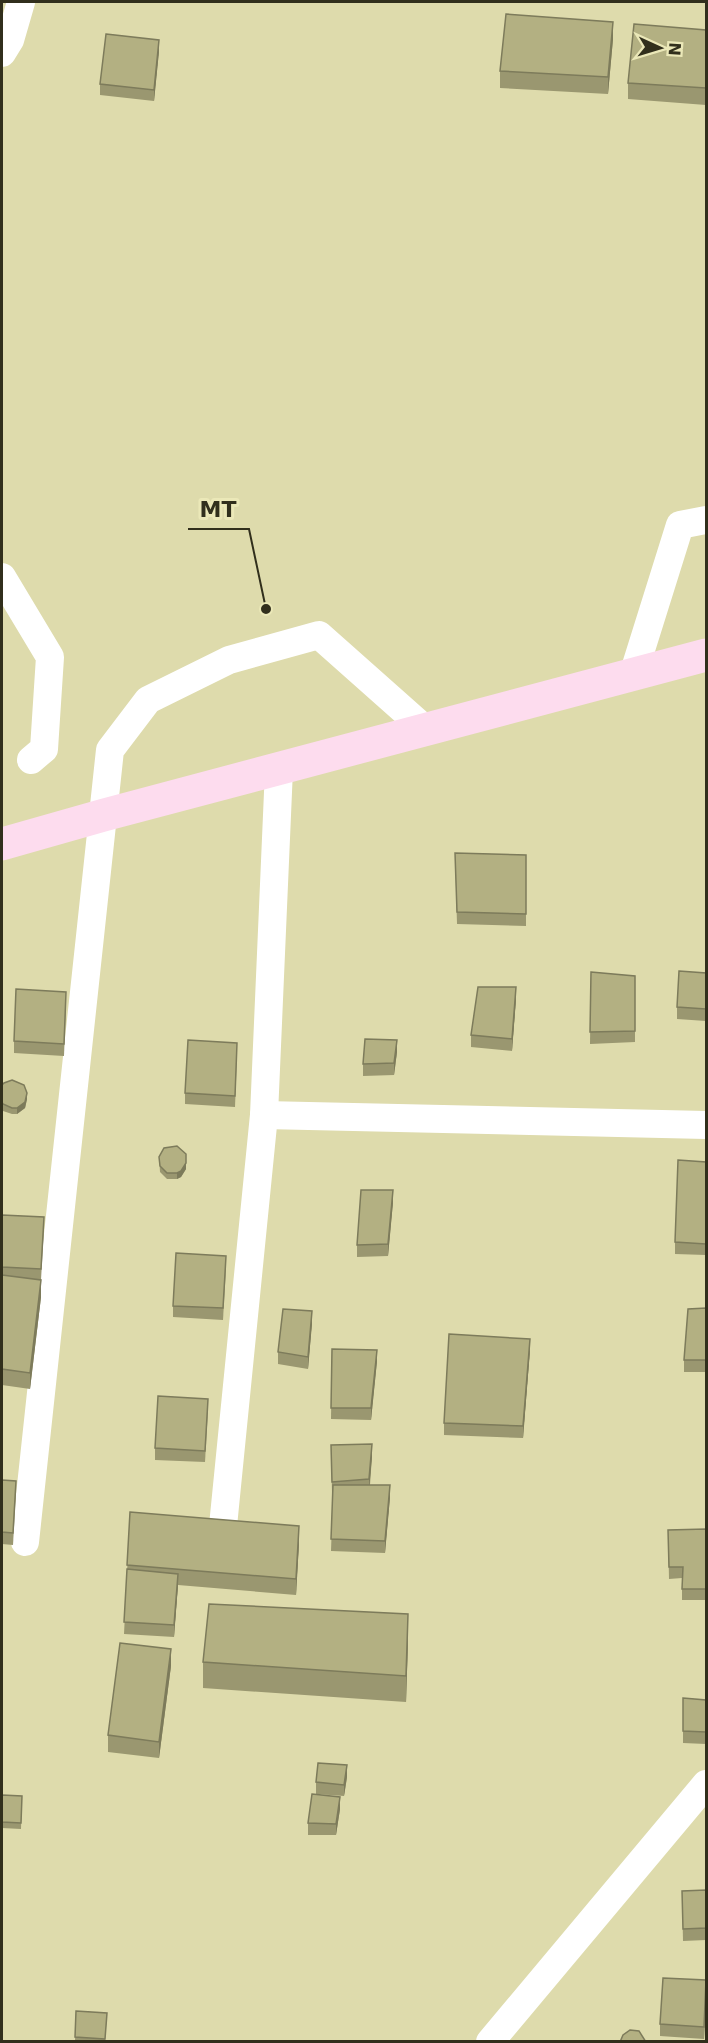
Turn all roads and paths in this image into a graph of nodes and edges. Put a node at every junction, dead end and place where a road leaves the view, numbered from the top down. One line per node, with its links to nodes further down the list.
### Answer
1 (21, 2): 2 (street)
2 (2, 53)
3 (706, 520): 6 (street)
4 (2, 577): 8 (street)
5 (706, 656): 6 (main road)
6 (633, 675): 7 (main road)
7 (426, 730): 9 (main road); 10 (street)
8 (31, 760)
9 (279, 769): 10 (main road); 12 (street)
10 (104, 815): 11 (main road); 15 (street)
11 (2, 844)
12 (264, 1115): 13 (street); 14 (street)
13 (706, 1125)
14 (222, 1536)
15 (25, 1542)
16 (706, 1784): 17 (street)
17 (490, 2042)

